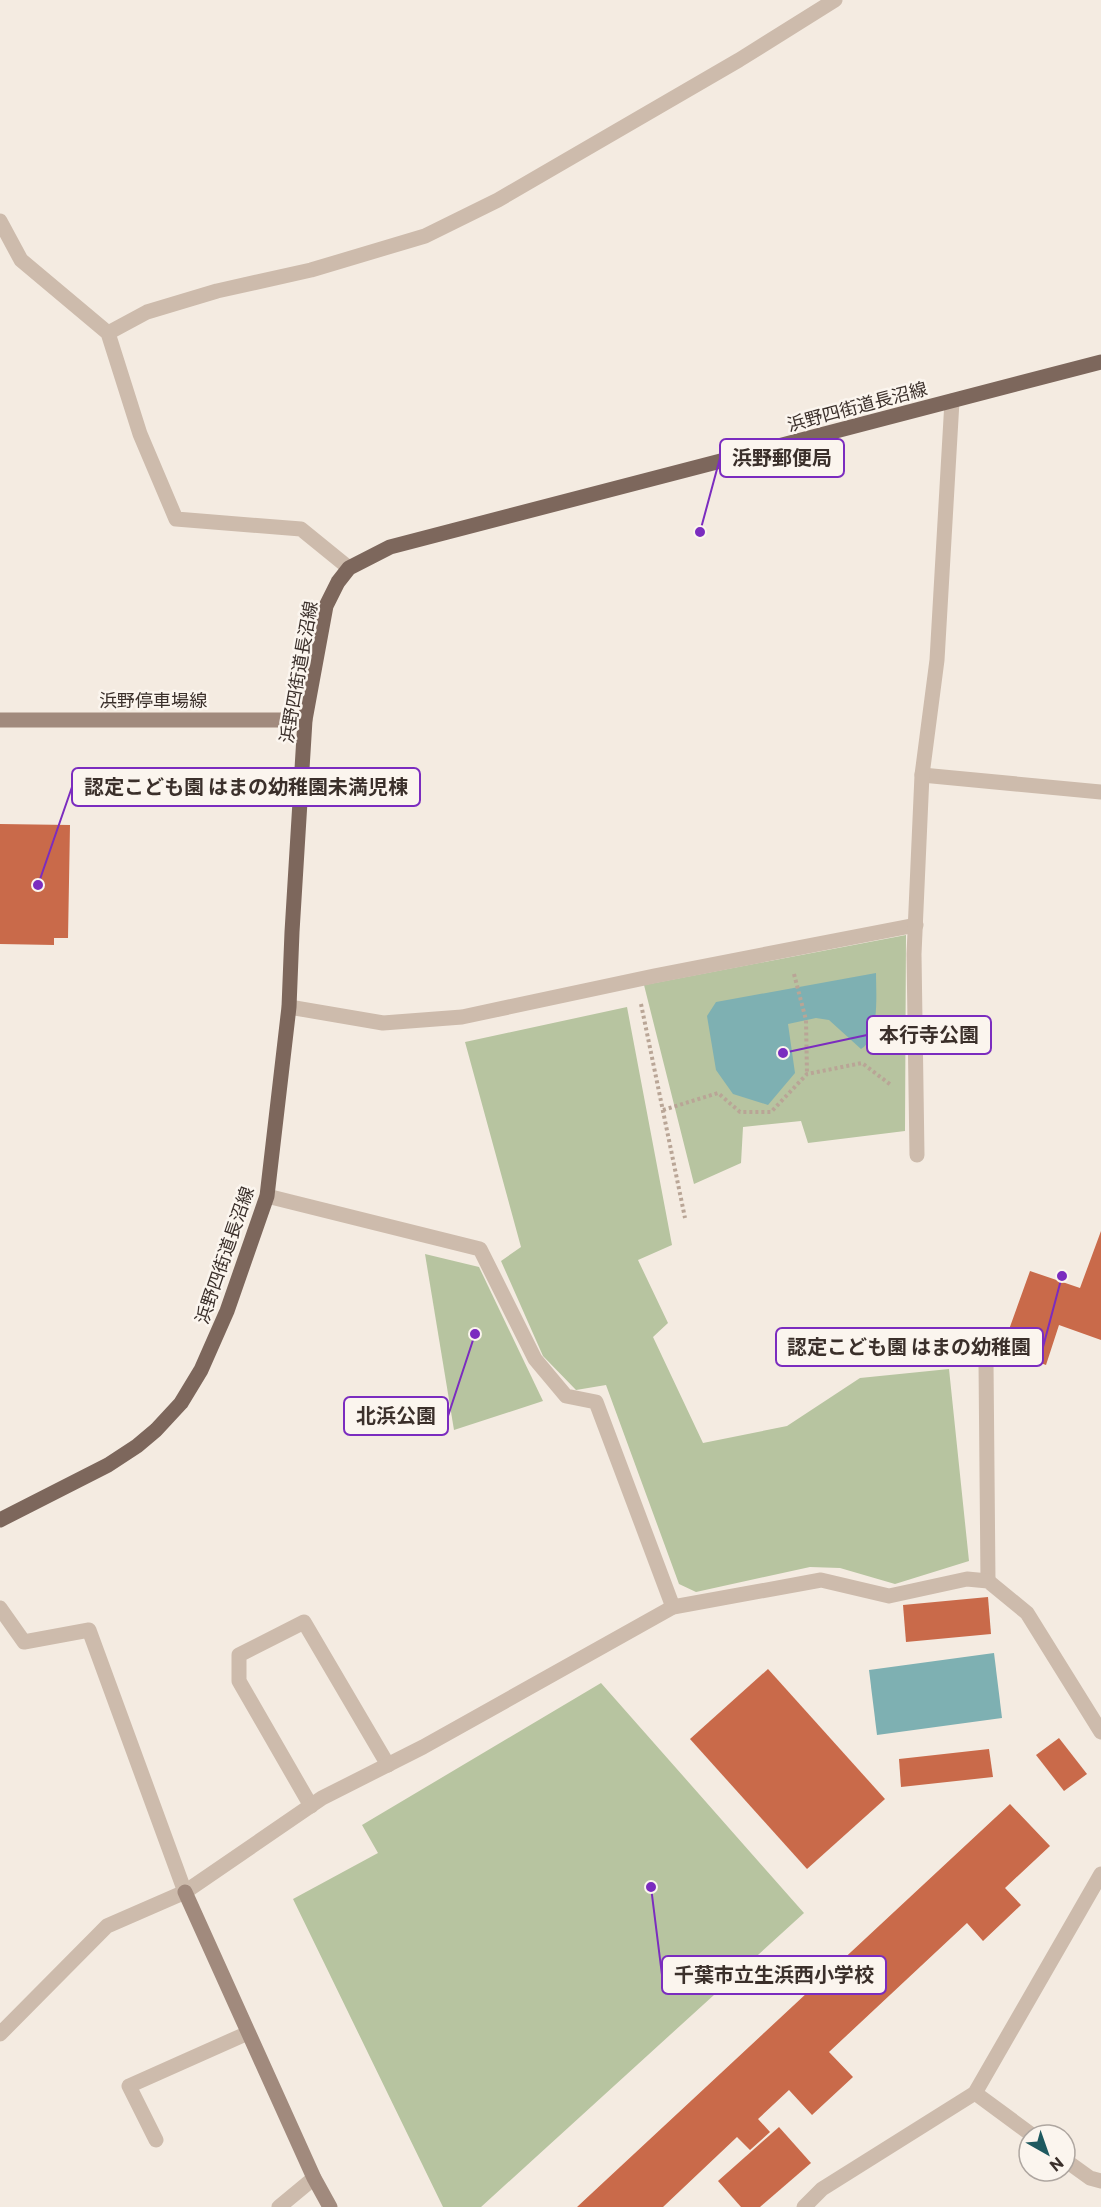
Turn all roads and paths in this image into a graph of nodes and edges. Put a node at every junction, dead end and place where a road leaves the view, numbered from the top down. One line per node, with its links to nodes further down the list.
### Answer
1 (835, 0): 3 (street)
2 (0, 221): 3 (street)
3 (108, 333): 6 (street)
4 (1101, 362): 5 (main road, 浜野四街道長沼線)
5 (952, 401): 6 (main road, 浜野四街道長沼線); 9 (street)
6 (349, 568): 8 (main road, 浜野四街道長沼線)
7 (0, 720): 8 (street, 浜野停車場線)
8 (305, 720): 14 (main road, 浜野四街道長沼線)
9 (922, 776): 10 (street); 11 (street)
10 (1101, 792)
11 (916, 925): 12 (street); 16 (street)
12 (636, 980): 14 (street); 17 (path)
13 (798, 985): 15 (path)
14 (290, 1007): 19 (main road, 浜野四街道長沼線)
15 (807, 1074): 16 (path); 17 (path)
16 (916, 1103): 18 (street)
17 (663, 1110): 20 (path)
18 (917, 1155)
19 (267, 1196): 22 (main road, 浜野四街道長沼線); 24 (street)
20 (685, 1218)
21 (986, 1362): 23 (street)
22 (0, 1520)
23 (988, 1581): 24 (street); 26 (street)
24 (673, 1607): 27 (street)
25 (0, 1608): 30 (street)
26 (1101, 1732)
27 (388, 1765): 28 (street); 28 (street)
28 (311, 1806): 30 (street)
29 (1101, 1874): 33 (street)
30 (185, 1892): 31 (street); 32 (street)
31 (248, 2033): 35 (street); 37 (street)
32 (0, 2034)
33 (975, 2092): 34 (street); 41 (street)
34 (1017, 2124)
35 (156, 2140)
36 (1077, 2169): 38 (street)
37 (314, 2178): 39 (street); 40 (street)
38 (1101, 2181)
39 (279, 2207)
40 (330, 2207)
41 (804, 2207)

